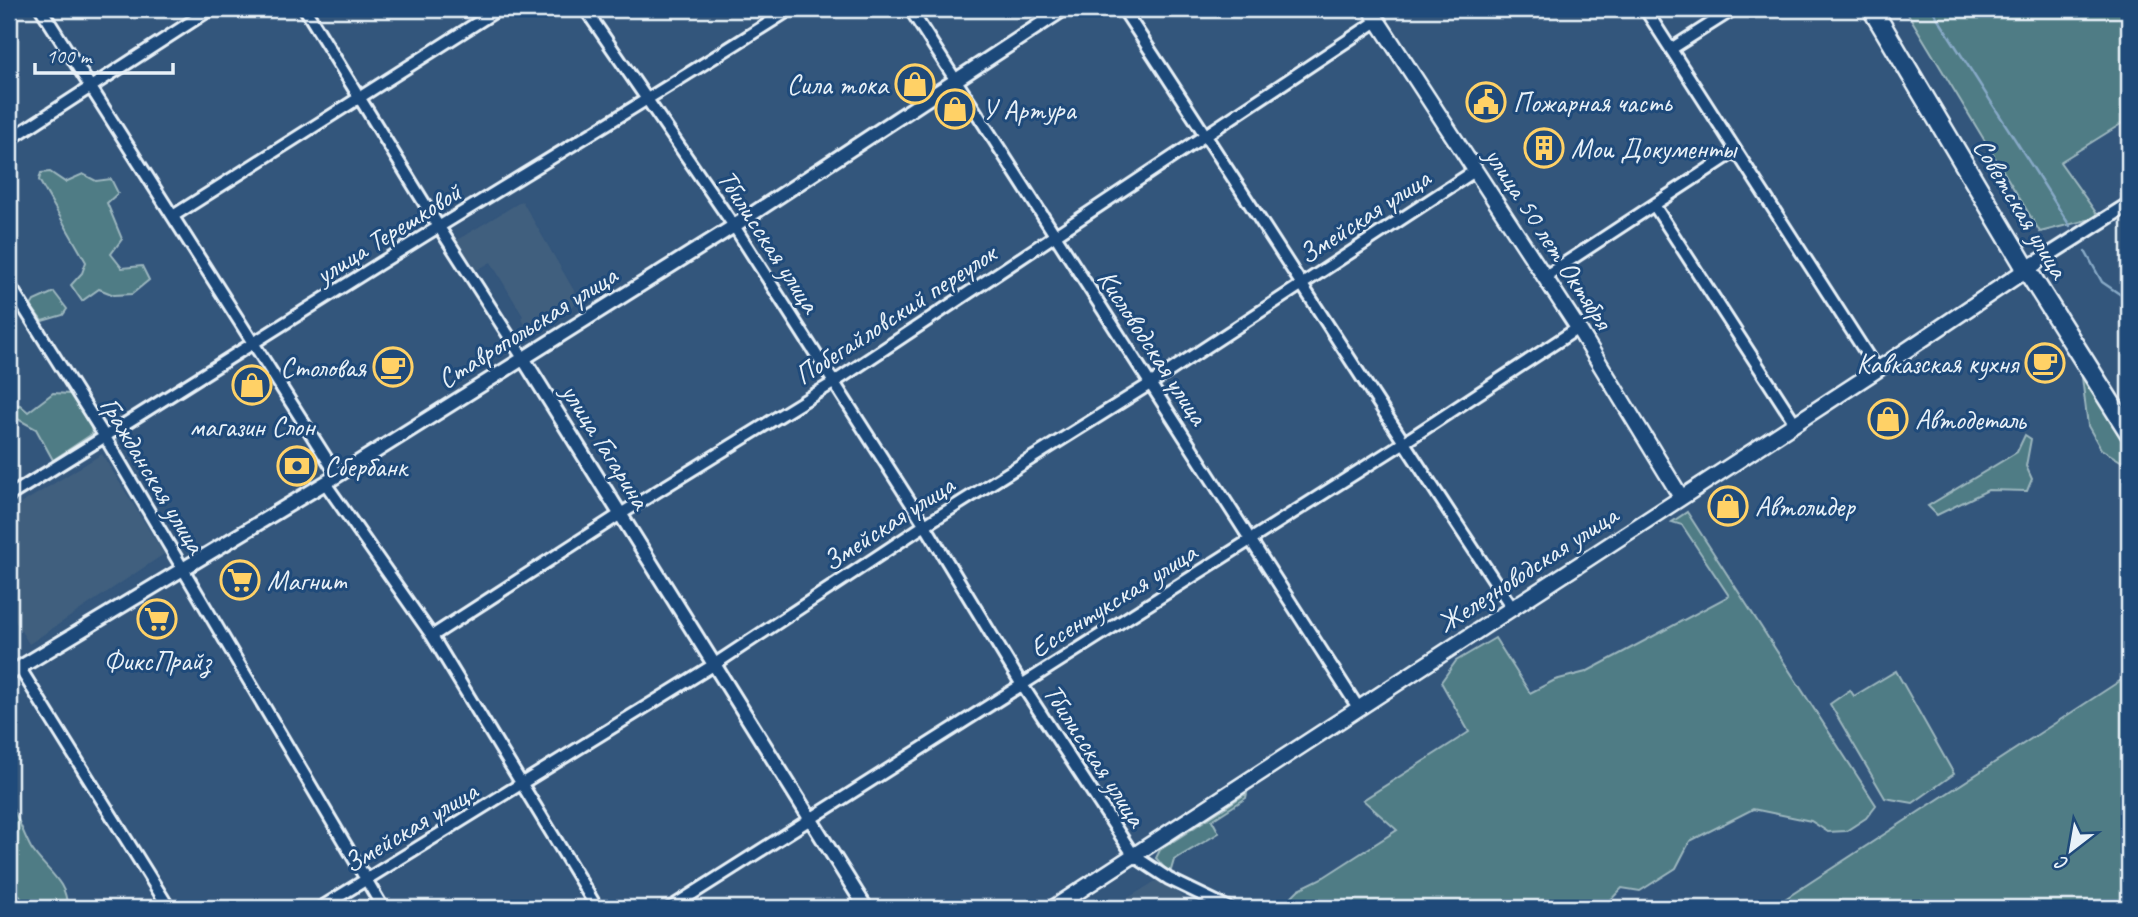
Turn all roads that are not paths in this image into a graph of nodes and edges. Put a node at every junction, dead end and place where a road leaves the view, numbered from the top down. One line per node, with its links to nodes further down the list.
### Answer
1 (41, 9): 17 (street)
2 (211, 9): 17 (street)
3 (305, 9): 18 (street, улица Гагарина)
4 (499, 9): 18 (street)
5 (585, 9): 19 (street, Тбилисская улица)
6 (791, 9): 19 (street, улица Терешковой)
7 (910, 9): 16 (street, Кисловодская улица)
8 (1064, 9): 16 (street, Ставропольская улица)
9 (1123, 9): 20 (street)
10 (1645, 9): 15 (street)
11 (1734, 9): 15 (street)
12 (1872, 9): 30 (highway, Советская улица)
13 (1881, 9): 30 (highway)
14 (1373, 15): 20 (street, Побегайловский переулок); 23 (main road, улица 50 лет Октября)
15 (1671, 49): 22 (street)
16 (957, 81): 27 (street, Ставропольская улица); 29 (street, Кисловодская улица)
17 (91, 86): 21 (street); 26 (street)
18 (358, 97): 26 (street); 28 (street, улица Гагарина)
19 (648, 101): 27 (street, Тбилисская улица); 28 (street, улица Терешковой)
20 (1205, 134): 29 (street, Побегайловский переулок); 33 (street)
21 (9, 140)
22 (1736, 151): 25 (street); 37 (street)
23 (1476, 170): 31 (main road, улица 50 лет Октября); 33 (street, Змейская улица)
24 (2129, 204): 30 (street)
25 (1654, 205): 31 (street); 41 (street)
26 (173, 216): 35 (street)
27 (734, 226): 36 (street, Ставропольская улица); 38 (street, Тбилисская улица)
28 (439, 227): 35 (street, улица Терешковой); 36 (street, улица Гагарина)
29 (1055, 236): 38 (street, Побегайловский переулок); 39 (street, Кисловодская улица)
30 (2032, 266): 37 (main road, Железноводская улица); 40 (highway); 42 (highway, Советская улица)
31 (1544, 277): 34 (main road, улица 50 лет Октября)
32 (9, 284): 43 (street, Гражданская улица)
33 (1303, 284): 39 (street, Змейская улица); 44 (street)
34 (1578, 328): 44 (street, Ессентукская улица); 48 (main road, улица 50 лет Октября)
35 (255, 344): 43 (street, улица Терешковой); 45 (street)
36 (523, 358): 45 (street, Ставропольская улица); 49 (street, улица Гагарина)
37 (1877, 370): 41 (main road, Железноводская улица)
38 (833, 383): 49 (street, Побегайловский переулок); 50 (street, Тбилисская улица)
39 (1150, 384): 50 (street, Змейская улица); 51 (street, Кисловодская улица)
40 (2129, 415)
41 (1795, 423): 48 (main road, Железноводская улица)
42 (2129, 432)
43 (105, 437): 47 (street, улица Терешковой); 52 (street, Гражданская улица)
44 (1403, 443): 51 (street, Ессентукская улица); 53 (street)
45 (337, 475): 46 (street, Ставропольская улица)
46 (325, 483): 52 (street, Ставропольская улица); 54 (street)
47 (9, 496)
48 (1681, 497): 53 (main road, Железноводская улица)
49 (619, 515): 54 (street, Побегайловский переулок); 55 (street, улица Гагарина)
50 (925, 525): 55 (street, Змейская улица); 57 (street, Тбилисская улица)
51 (1252, 539): 57 (street, Ессентукская улица); 58 (street, Кисловодская улица)
52 (183, 568): 56 (street, Ставропольская улица); 62 (street, Гражданская улица)
53 (1513, 609): 58 (main road, Железноводская улица)
54 (432, 636): 59 (street)
55 (715, 664): 59 (street, Змейская улица); 60 (street, улица Гагарина)
56 (14, 671): 63 (street)
57 (1022, 685): 60 (street, Ессентукская улица); 61 (street, Тбилисская улица)
58 (1359, 709): 61 (main road, Железноводская улица)
59 (522, 785): 62 (street, Змейская улица); 66 (street)
60 (810, 820): 67 (street, Ессентукская улица); 68 (street, улица Гагарина)
61 (1134, 856): 69 (main road, Железноводская улица); 70 (street)
62 (366, 879): 64 (street, Змейская улица); 65 (street, Гражданская улица)
63 (169, 908)
64 (320, 908)
65 (383, 908)
66 (597, 908)
67 (670, 908)
68 (866, 908)
69 (1053, 908)
70 (1229, 908)

